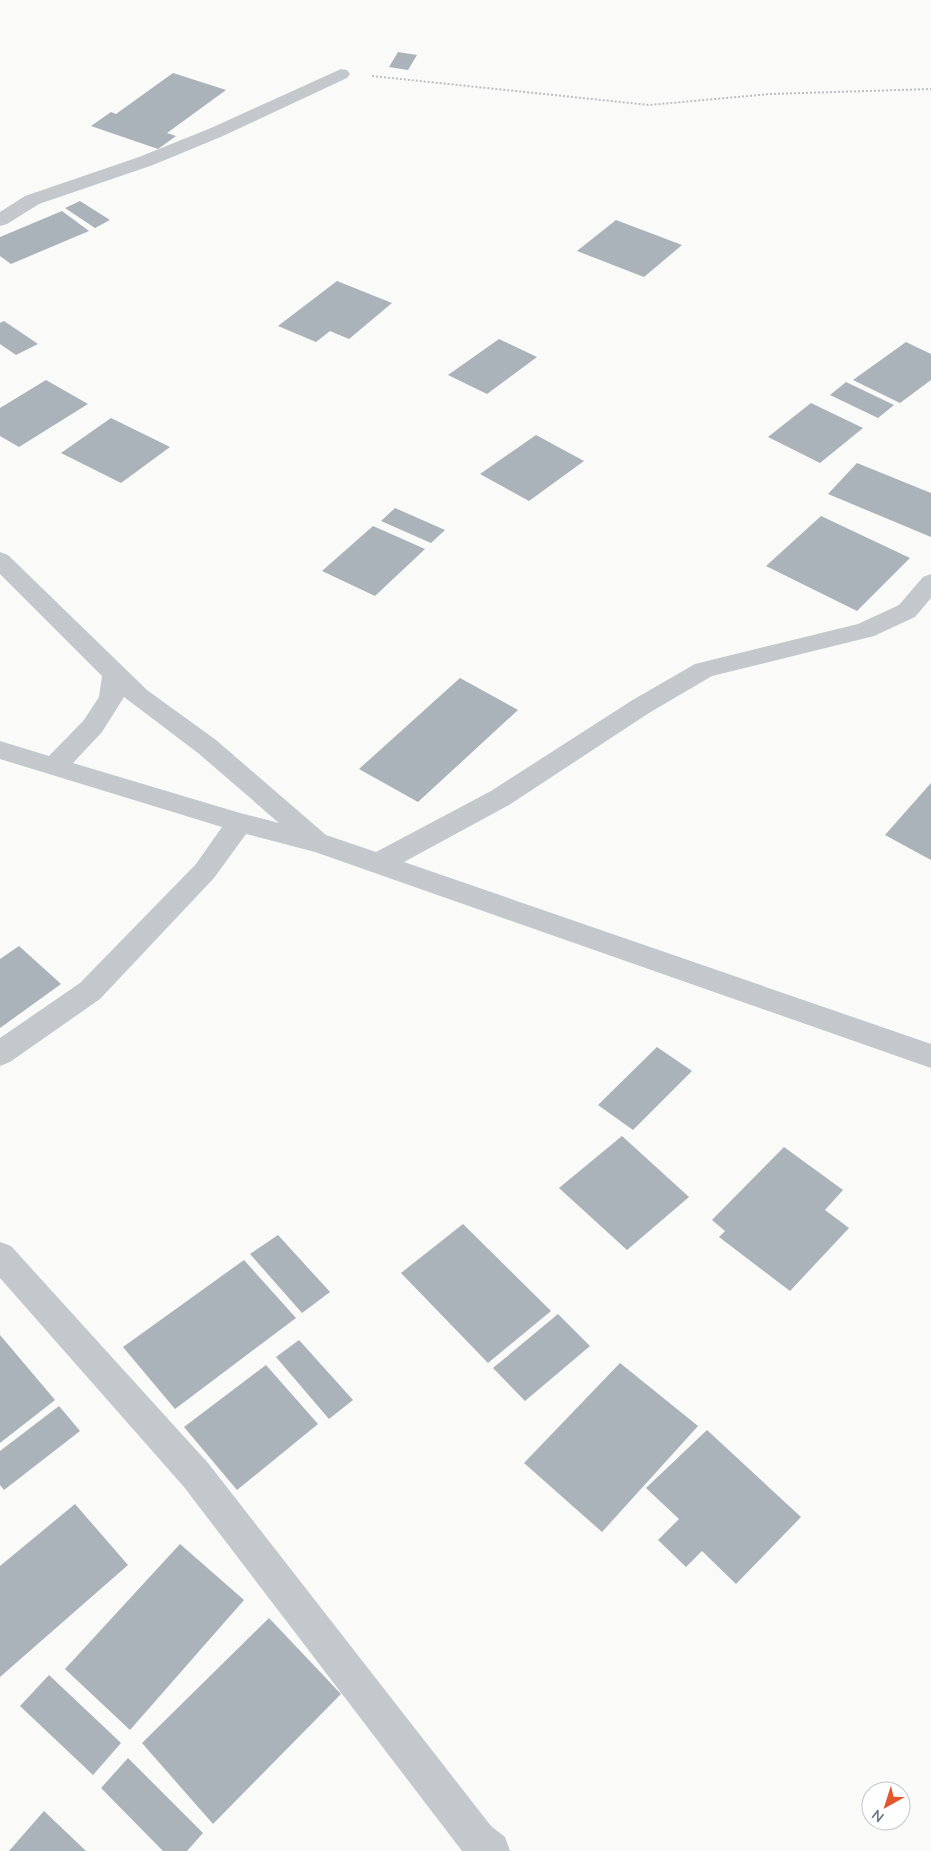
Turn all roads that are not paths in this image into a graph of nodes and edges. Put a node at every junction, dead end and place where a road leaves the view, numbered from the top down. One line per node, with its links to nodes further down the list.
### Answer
1 (341, 74): 2 (street)
2 (0, 220)
3 (0, 560): 5 (street)
4 (931, 582): 10 (street)
5 (115, 674): 7 (street); 9 (street)
6 (0, 750): 7 (street)
7 (54, 767): 8 (street)
8 (240, 823): 9 (street); 11 (street)
9 (318, 844): 10 (street)
10 (377, 864): 12 (street)
11 (0, 1054)
12 (931, 1056)
13 (0, 1256): 14 (street)
14 (491, 1851)

